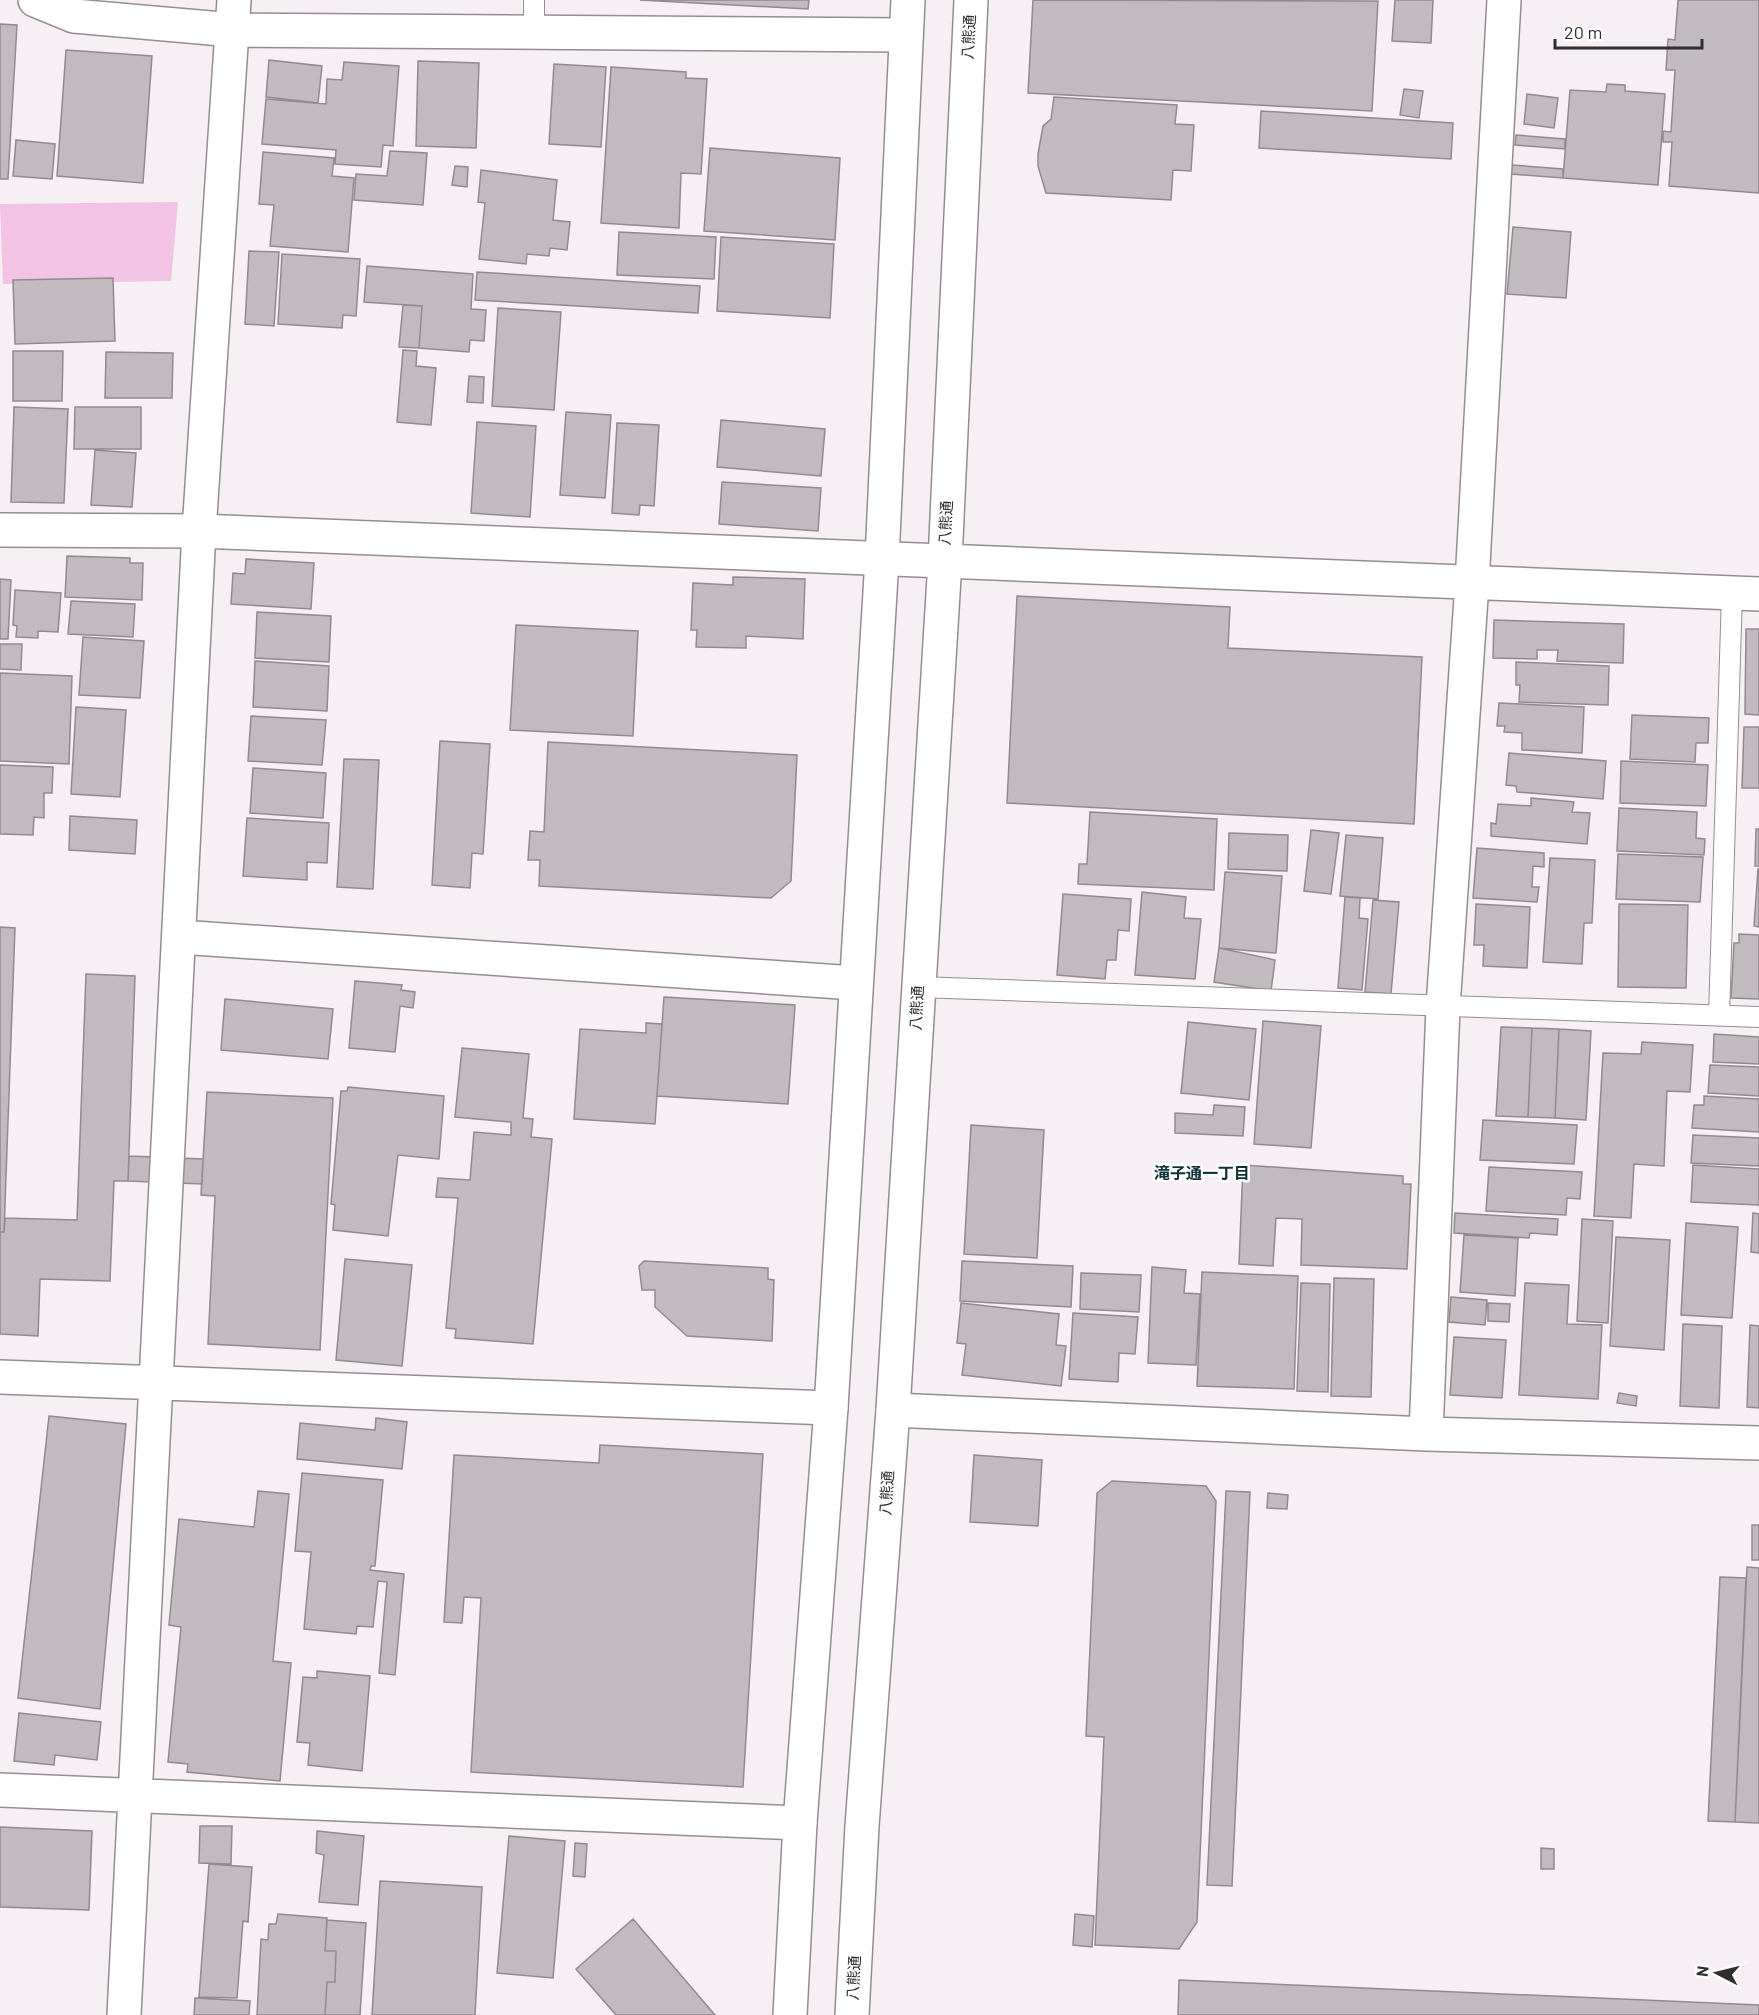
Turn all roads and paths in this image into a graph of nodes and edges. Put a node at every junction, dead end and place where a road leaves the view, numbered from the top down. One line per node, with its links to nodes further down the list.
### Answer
1 (36, 0): 6 (street)
2 (534, 0): 7 (lane)
3 (908, 0): 8 (street)
4 (971, 0): 12 (street, 八熊通)
5 (1504, 0): 13 (street)
6 (233, 15): 7 (street); 10 (street)
7 (534, 32): 8 (street)
8 (906, 35): 11 (street)
9 (0, 530): 10 (street)
10 (199, 531): 11 (street); 15 (street)
11 (882, 559): 12 (street); 16 (street)
12 (945, 561): 13 (street); 17 (street, 八熊通)
13 (1472, 583): 14 (street); 18 (street)
14 (1745, 593): 19 (lane)
15 (180, 937): 16 (street); 22 (street)
16 (855, 984): 23 (street)
17 (918, 987): 18 (lane); 24 (street, 八熊通)
18 (1443, 1007): 19 (lane); 25 (street)
19 (1719, 1016): 20 (lane)
20 (1759, 1017)
21 (0, 1377): 22 (street)
22 (158, 1384): 23 (street); 28 (street)
23 (831, 1408): 29 (street)
24 (893, 1410): 25 (street); 32 (street, 八熊通)
25 (1426, 1434): 26 (street)
26 (1759, 1443)
27 (0, 1790): 28 (street)
28 (135, 1796): 29 (street); 30 (street)
29 (800, 1823): 31 (street)
30 (124, 2015)
31 (790, 2015)
32 (852, 2015)

